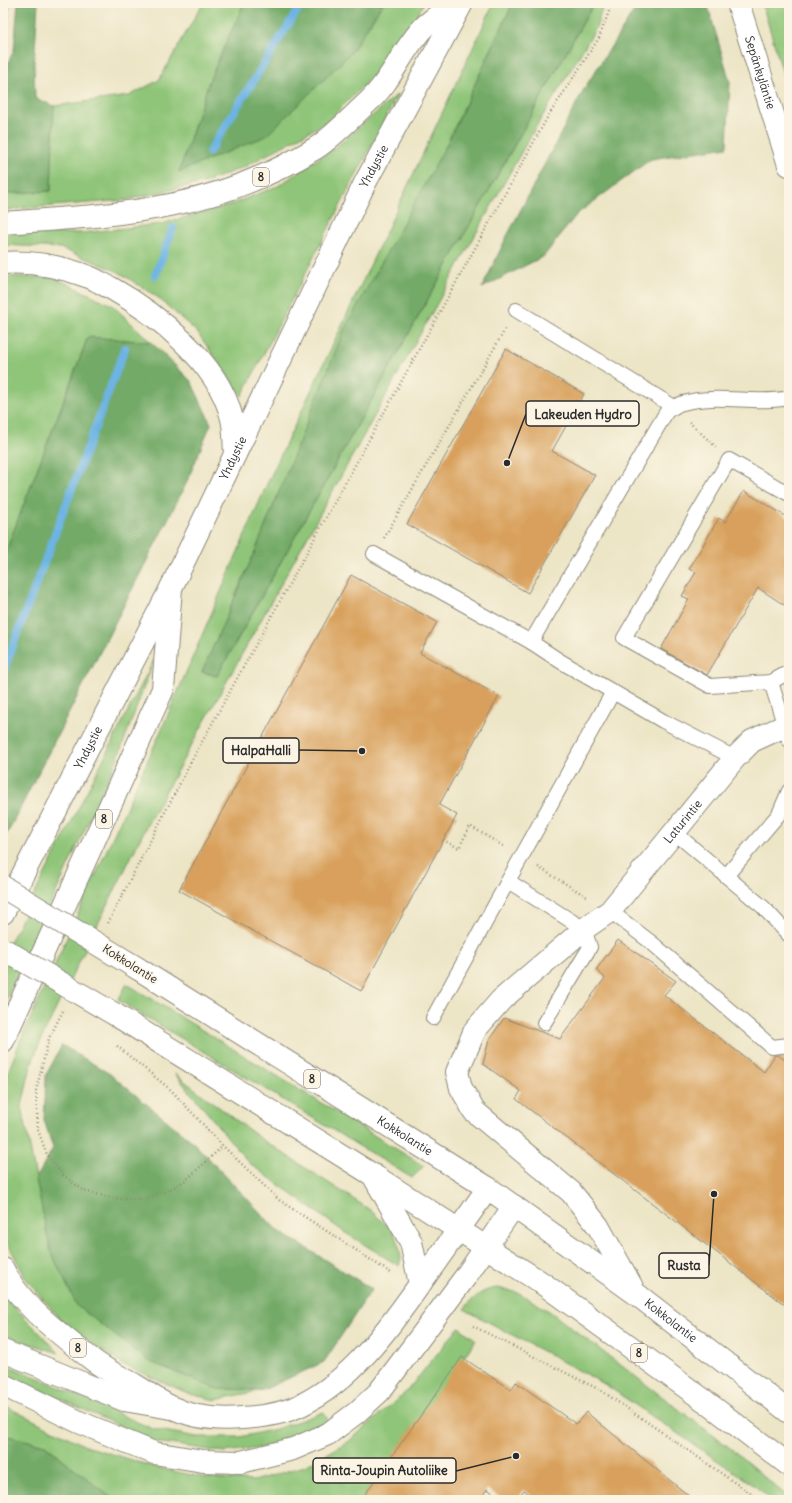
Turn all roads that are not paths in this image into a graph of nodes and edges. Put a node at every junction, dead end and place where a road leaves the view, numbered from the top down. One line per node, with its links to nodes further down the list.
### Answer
1 (455, 3): 5 (main road, 8)
2 (462, 3): 10 (main road, Yhdystie / 8)
3 (738, 3): 4 (main road, Sepänkyläntie)
4 (789, 165)
5 (3, 223)
6 (3, 262): 10 (main road)
7 (516, 310): 9 (lane)
8 (789, 398): 9 (lane)
9 (674, 407): 14 (lane)
10 (235, 455): 13 (main road, Yhdystie / 8)
11 (789, 494): 16 (lane)
12 (374, 554): 14 (lane)
13 (171, 588): 26 (main road, Yhdystie); 32 (main road, 8)
14 (531, 642): 17 (lane)
15 (789, 672): 16 (lane)
16 (771, 682): 18 (lane)
17 (613, 692): 19 (lane); 23 (lane)
18 (788, 730): 19 (main road, Laturintie)
19 (735, 758): 21 (main road, Laturintie)
20 (789, 791): 22 (lane)
21 (674, 832): 22 (lane); 25 (main road, Laturintie)
22 (726, 876): 28 (lane)
23 (508, 881): 27 (lane); 30 (lane)
24 (3, 887): 35 (main road, Kokkolantie / 8, bridge)
25 (610, 910): 27 (main road, Laturintie); 33 (lane)
26 (3, 913)
27 (584, 929): 31 (lane); 41 (main road, Laturintie)
28 (789, 934)
29 (3, 949): 34 (main road, 8, bridge)
30 (433, 1018)
31 (544, 1023)
32 (3, 1041)
33 (789, 1045)
34 (373, 1175): 37 (main road, 8); 40 (main road, 8)
35 (488, 1188): 36 (main road, Kokkolantie / 8); 37 (main road)
36 (514, 1206): 38 (main road); 41 (main road, Kokkolantie / 8)
37 (459, 1229): 38 (main road, 8); 40 (main road)
38 (486, 1247): 43 (main road); 46 (main road, 8)
39 (3, 1269): 44 (main road, 8)
40 (420, 1284): 44 (main road, 8)
41 (635, 1293): 45 (main road, Kokkolantie / 8)
42 (3, 1351): 44 (main road)
43 (3, 1385)
44 (171, 1408)
45 (789, 1412)
46 (789, 1465)

